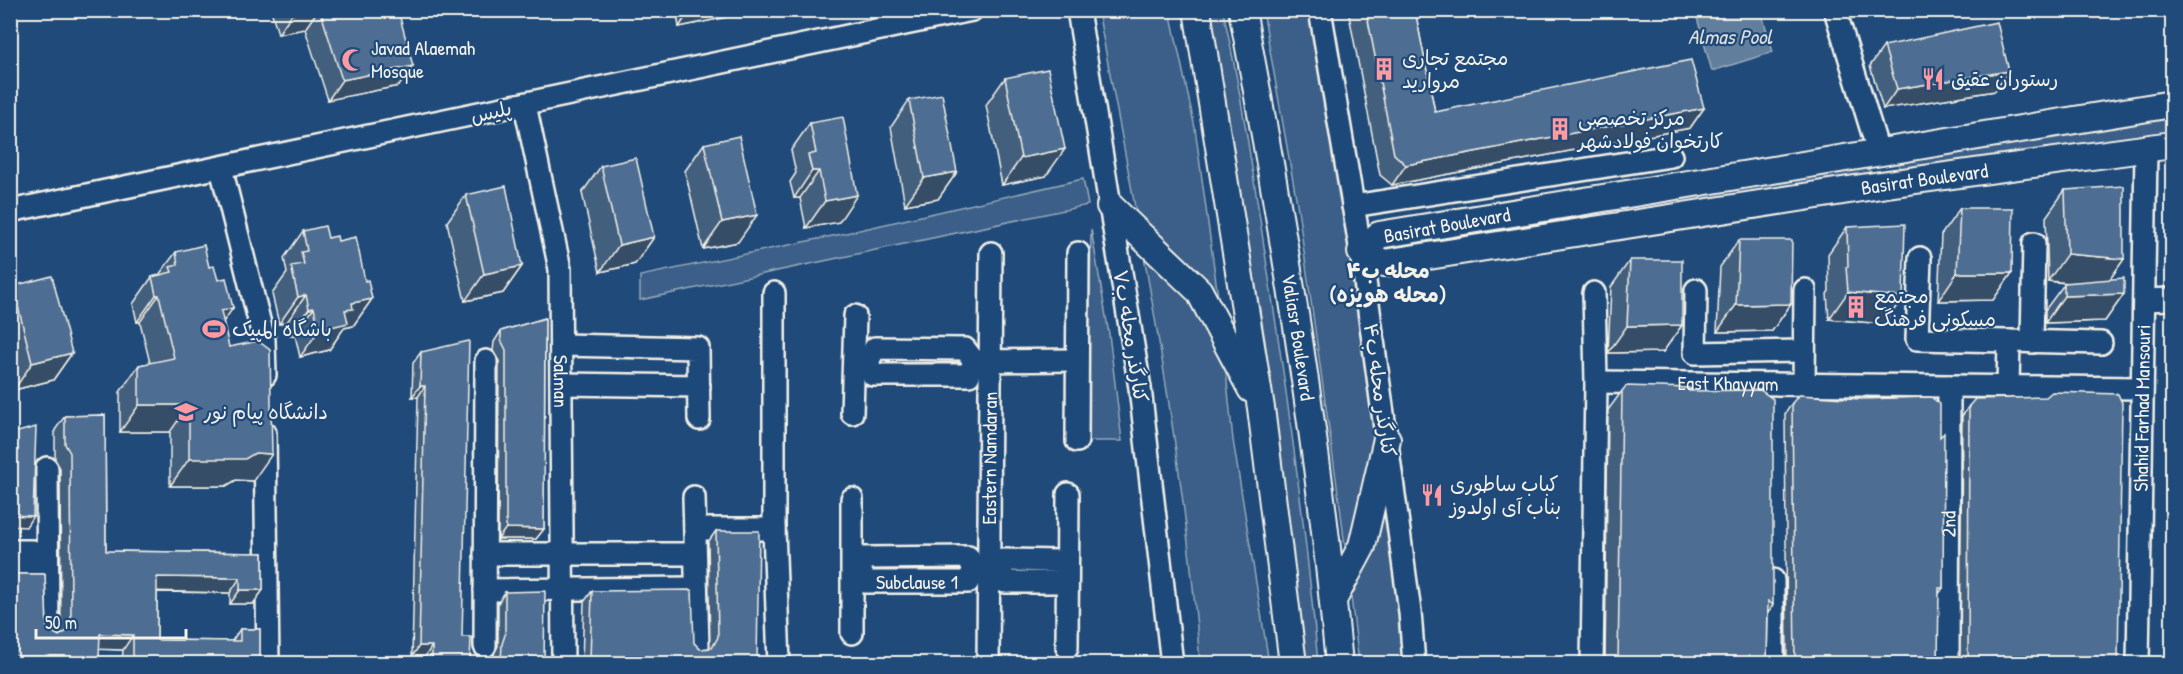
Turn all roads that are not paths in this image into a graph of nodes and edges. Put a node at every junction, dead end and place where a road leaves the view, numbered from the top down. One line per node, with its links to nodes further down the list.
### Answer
1 (972, 10): 8 (street, پلیس)
2 (1078, 10): 15 (street, کنارگذر محله ب۷)
3 (1197, 10): 48 (main road)
4 (1242, 10): 72 (main road, Valiasr Boulevard)
5 (1320, 10): 16 (street, کنارگذر محله ب۴)
6 (1835, 10): 11 (street)
7 (2172, 104): 11 (main road, Basirat Boulevard)
8 (525, 105): 13 (street, پلیس); 33 (street, Salman)
9 (2172, 145): 10 (main road, Basirat Boulevard)
10 (2146, 150): 14 (main road, Basirat Boulevard); 28 (street, Shahid Farhad Mansouri)
11 (1879, 154): 14 (main road); 19 (main road, Basirat Boulevard)
12 (1671, 156): 16 (street)
13 (221, 168): 17 (street, پلیس); 78 (street)
14 (1887, 184): 19 (main road, Basirat Boulevard)
15 (1110, 206): 48 (main road); 82 (street, کنارگذر محله ب۷)
16 (1353, 206): 19 (street, کنارگذر محله ب۴)
17 (10, 211)
18 (2034, 243): 31 (street)
19 (1361, 252): 51 (street, کنارگذر محله ب۴)
20 (991, 253): 35 (street, Eastern Namdaran)
21 (1078, 253): 36 (street)
22 (1920, 258): 30 (street)
23 (1696, 290): 34 (street)
24 (1805, 290): 34 (street)
25 (774, 293): 58 (street)
26 (1594, 293): 39 (street)
27 (2172, 299): 28 (street)
28 (2144, 300): 46 (street, Shahid Farhad Mansouri)
29 (855, 316): 38 (street)
30 (2009, 341): 31 (street); 45 (street)
31 (2032, 342): 32 (street)
32 (2101, 343)
33 (561, 345): 40 (street, Salman); 43 (street)
34 (1804, 351): 42 (street)
35 (982, 360): 36 (street); 38 (street); 65 (street, Eastern Namdaran)
36 (1077, 360): 52 (street)
37 (486, 362): 60 (street)
38 (860, 362): 49 (street)
39 (1596, 382): 41 (street, East Khayyam); 86 (street)
40 (561, 384): 43 (street); 62 (street, Salman)
41 (1772, 384): 42 (street, East Khayyam); 47 (street)
42 (1804, 385): 44 (street, East Khayyam)
43 (699, 386): 50 (street)
44 (1949, 386): 45 (street, East Khayyam); 88 (street, 2nd)
45 (2008, 387): 46 (street, East Khayyam)
46 (2142, 388): 89 (street, Shahid Farhad Mansouri)
47 (1772, 407)
48 (1261, 408): 83 (main road)
49 (852, 413)
50 (699, 419)
51 (1387, 439): 72 (main road); 85 (street, کنارگذر محله ب۴)
52 (1077, 441)
53 (47, 468): 64 (street)
54 (1068, 494): 68 (street)
55 (693, 497): 57 (street)
56 (852, 500): 66 (street)
57 (695, 529): 58 (street); 61 (street)
58 (774, 529): 80 (street)
59 (10, 551): 64 (street)
60 (485, 554): 62 (street); 71 (street)
61 (694, 554): 62 (street); 70 (street)
62 (562, 555): 69 (street, Salman)
63 (1773, 559): 87 (street)
64 (42, 561): 67 (street); 74 (street)
65 (988, 568): 66 (street, Subclause 1); 68 (street); 81 (street, Eastern Namdaran)
66 (856, 569): 73 (street)
67 (10, 570)
68 (1064, 570): 76 (street)
69 (562, 588): 70 (street); 71 (street); 79 (street, Salman)
70 (696, 588): 77 (street)
71 (485, 590): 75 (street)
72 (1334, 600): 84 (main road, Valiasr Boulevard)
73 (852, 633)
74 (48, 638)
75 (485, 646)
76 (1067, 647)
77 (699, 648)
78 (268, 663)
79 (563, 663)
80 (779, 663)
81 (988, 663)
82 (1172, 663)
83 (1293, 663)
84 (1339, 663)
85 (1414, 663)
86 (1592, 663)
87 (1773, 663)
88 (1948, 663)
89 (2138, 663)

